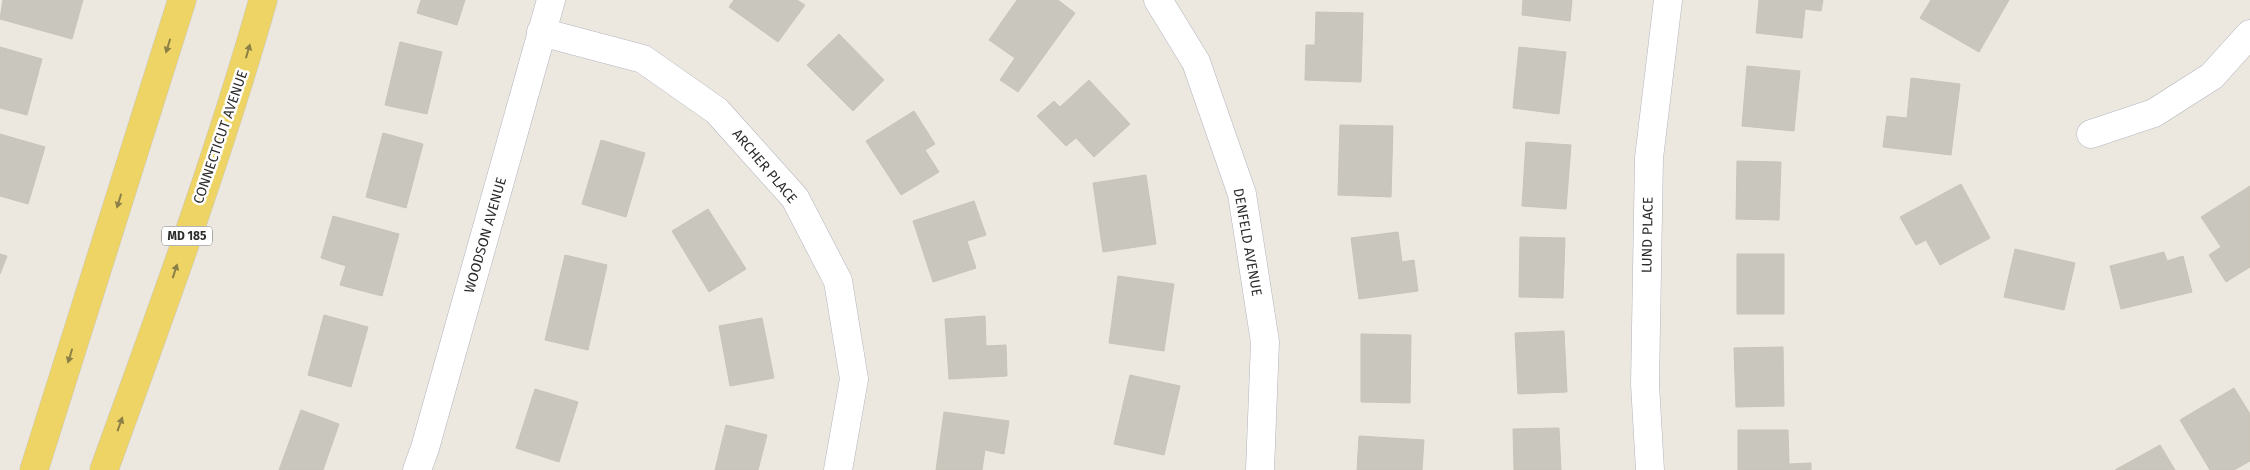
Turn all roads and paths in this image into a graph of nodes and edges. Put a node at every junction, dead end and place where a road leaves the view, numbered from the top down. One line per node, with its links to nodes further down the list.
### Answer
1 (182, 0): 9 (main road, one-way to 9)
2 (263, 0): 10 (main road, CONNECTICUT AVENUE / MD 185, one-way to 2)
3 (551, 0): 6 (street, WOODSON AVENUE)
4 (1158, 0): 13 (street, DENFELD AVENUE)
5 (1668, 0): 14 (street, LUND PLACE)
6 (541, 32): 11 (street, WOODSON AVENUE); 12 (street, ARCHER PLACE)
7 (2250, 34): 8 (street)
8 (2091, 134)
9 (34, 470)
10 (104, 470)
11 (417, 470)
12 (838, 470)
13 (1260, 470)
14 (1650, 470)

